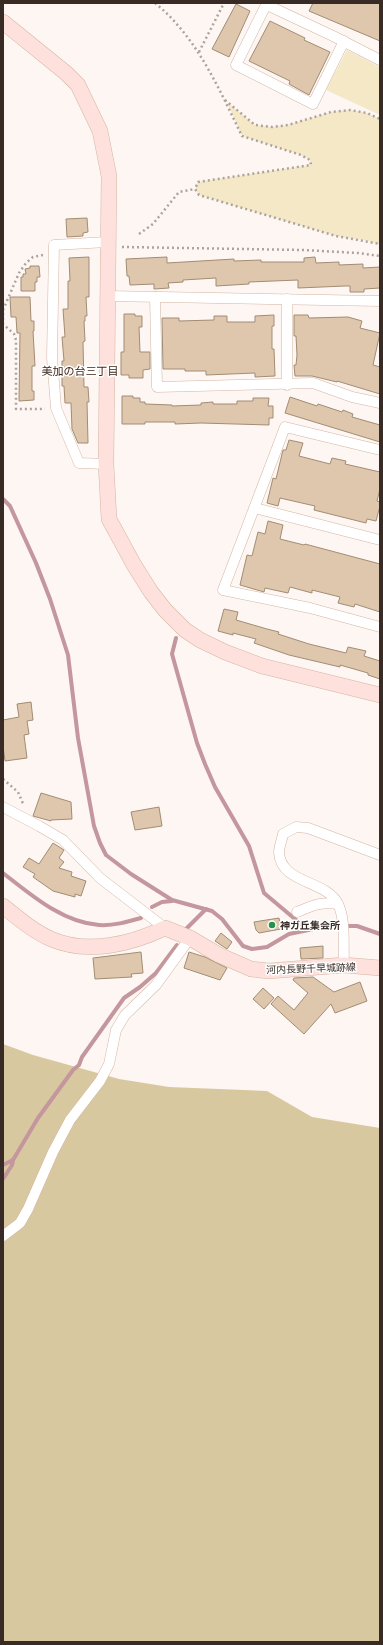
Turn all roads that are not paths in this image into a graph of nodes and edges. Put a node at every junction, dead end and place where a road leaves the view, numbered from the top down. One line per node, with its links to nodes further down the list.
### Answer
1 (267, 4): 3 (street); 3 (street)
2 (3, 22): 5 (street)
3 (344, 42): 4 (street)
4 (380, 60)
5 (107, 244): 6 (street); 13 (street)
6 (106, 296): 7 (street); 13 (street)
7 (155, 297): 8 (street); 10 (street)
8 (287, 300): 9 (street); 10 (street)
9 (380, 301)
10 (287, 385): 11 (street)
11 (380, 404)
12 (380, 450): 14 (street)
13 (106, 464): 17 (street)
14 (255, 508): 15 (street); 16 (street)
15 (380, 540)
16 (380, 627)
17 (380, 695)
18 (3, 807): 23 (street)
19 (380, 854): 20 (street)
20 (338, 904): 22 (street); 25 (street)
21 (3, 906): 23 (street)
22 (297, 912)
23 (165, 928): 24 (street, 河内長野千早城跡線)
24 (190, 938): 25 (street, 河内長野千早城跡線); 27 (street)
25 (344, 960): 26 (street, 河内長野千早城跡線)
26 (380, 968)
27 (3, 1236)

